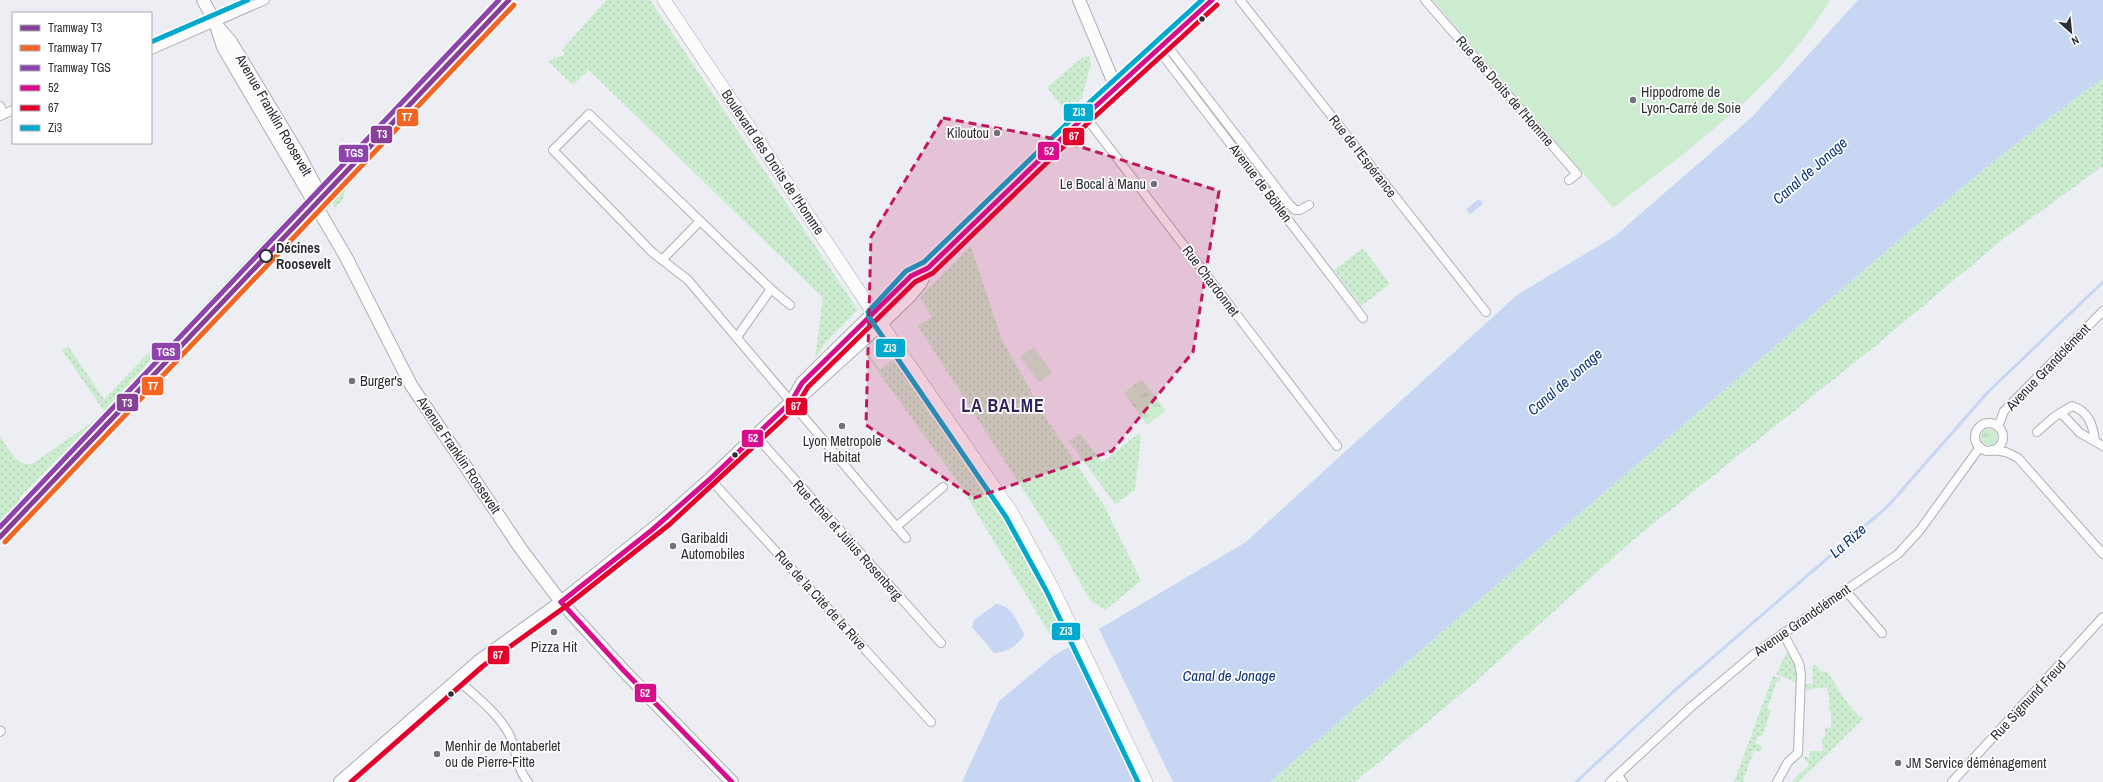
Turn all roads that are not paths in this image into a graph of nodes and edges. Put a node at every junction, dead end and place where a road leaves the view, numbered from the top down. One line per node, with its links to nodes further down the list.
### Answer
1 (203, 0): 8 (main road, Avenue Franklin Roosevelt)
2 (265, 0): 8 (street)
3 (664, 0): 25 (main road, Boulevard des Droits de l'Homme)
4 (1080, 0): 11 (main road)
5 (1212, 0): 9 (main road)
6 (1240, 0): 23 (street, Rue de l'Espérance)
7 (1425, 0): 16 (street, Rue des Droits de l'Homme)
8 (215, 22): 10 (street); 43 (main road, Avenue Franklin Roosevelt)
9 (1162, 46): 11 (main road); 17 (street); 24 (street, Avenue de Böhlen)
10 (152, 50)
11 (1116, 88): 15 (main road)
12 (0, 106): 14 (street)
13 (12, 110): 14 (street)
14 (2, 115)
15 (1085, 116): 25 (main road); 33 (street, Rue Chardonnet)
16 (1569, 180)
17 (1309, 205)
18 (700, 221): 19 (street); 19 (street); 20 (street)
19 (662, 260): 26 (street)
20 (771, 289): 21 (street); 26 (street)
21 (790, 304)
22 (2103, 311): 29 (street, Avenue Grandclément)
23 (1486, 312)
24 (1363, 318)
25 (878, 319): 27 (main road); 54 (main road, Boulevard des Droits de l'Homme)
26 (737, 337): 27 (street)
27 (791, 402): 31 (main road); 39 (street)
28 (2061, 413): 30 (street); 32 (street); 32 (street)
29 (1998, 426): 35 (street); 36 (street)
30 (2037, 432)
31 (756, 436): 37 (main road); 47 (street, Rue Ethel et Julius Rosenberg)
32 (2095, 441): 34 (street)
33 (1337, 446)
34 (2103, 446)
35 (1980, 447): 36 (street); 42 (street, Avenue Grandclément)
36 (1992, 450): 41 (street)
37 (710, 479): 43 (main road); 49 (street, Rue de la Cité de la Rive)
38 (943, 487): 39 (street)
39 (896, 527): 40 (street)
40 (906, 538)
41 (2103, 554)
42 (1845, 590): 45 (street, Avenue Grandclément); 46 (street)
43 (561, 602): 48 (main road); 53 (main road, Avenue Franklin Roosevelt)
44 (2103, 617): 58 (street, Rue Sigmund Freud)
45 (1783, 633): 50 (street, Avenue Grandclément); 57 (street)
46 (1882, 633)
47 (941, 643)
48 (458, 680): 51 (main road); 52 (street)
49 (931, 722)
50 (1618, 775): 55 (street, Avenue Grandclément); 56 (street)
51 (340, 782)
52 (528, 782)
53 (732, 782)
54 (1146, 782)
55 (1610, 782)
56 (1624, 782)
57 (1777, 782)
58 (1952, 782)

